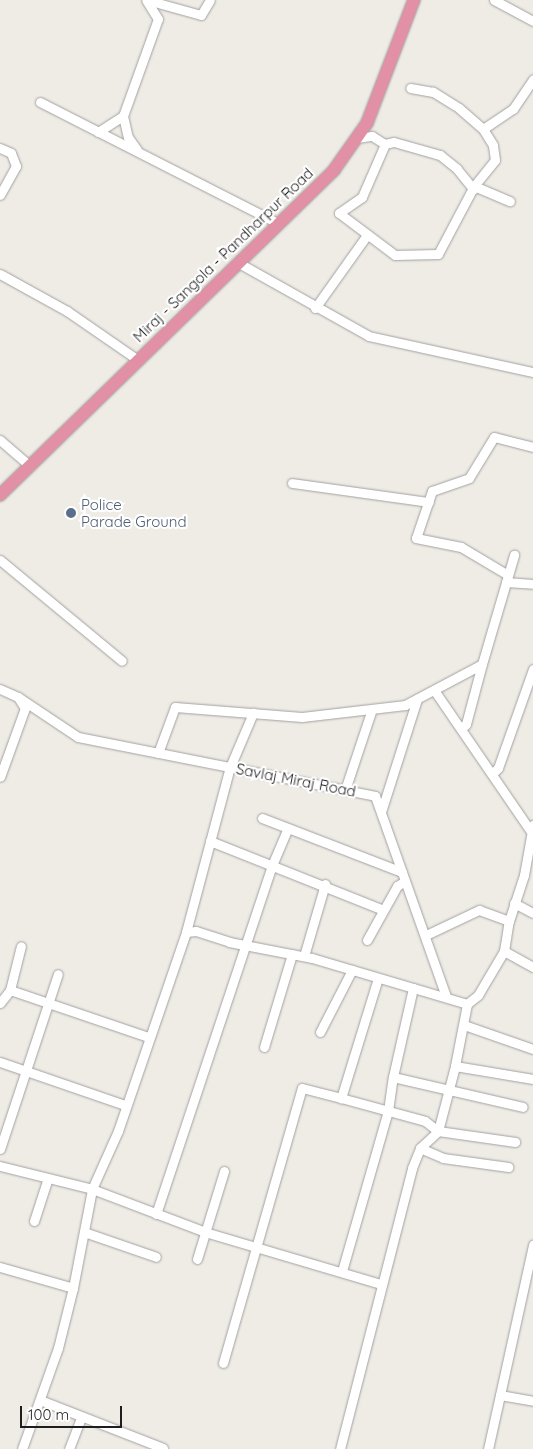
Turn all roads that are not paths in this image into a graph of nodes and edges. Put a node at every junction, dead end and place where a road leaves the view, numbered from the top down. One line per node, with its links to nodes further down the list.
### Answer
1 (146, 0): 2 (street); 9 (street)
2 (210, 0)
3 (414, 0): 12 (highway, Miraj - Sangola - Pandharpur Road)
4 (494, 0): 5 (street)
5 (533, 21)
6 (532, 82): 10 (street)
7 (410, 88): 10 (street)
8 (40, 102): 11 (street)
9 (123, 116): 11 (street); 15 (street)
10 (483, 129): 16 (street)
11 (98, 132): 15 (street)
12 (357, 138): 13 (street); 19 (highway, Miraj - Sangola - Pandharpur Road)
13 (384, 144): 16 (street); 20 (street)
14 (0, 148): 17 (street)
15 (139, 152): 19 (street)
16 (474, 188): 18 (street); 20 (street)
17 (0, 195)
18 (510, 201)
19 (277, 223): 21 (highway, Miraj - Sangola - Pandharpur Road)
20 (367, 235): 23 (street)
21 (237, 262): 23 (street); 24 (highway, Miraj - Sangola - Pandharpur Road)
22 (0, 274): 24 (street)
23 (315, 308): 25 (street)
24 (138, 360): 28 (highway, Miraj - Sangola - Pandharpur Road)
25 (533, 372)
26 (0, 440): 28 (street)
27 (533, 447): 31 (street)
28 (30, 466): 30 (highway, Miraj - Sangola - Pandharpur Road)
29 (292, 483): 31 (street)
30 (0, 495)
31 (428, 502): 34 (street)
32 (514, 554): 34 (street)
33 (0, 560): 36 (street)
34 (507, 579): 35 (street); 37 (street)
35 (533, 584)
36 (122, 661)
37 (482, 664): 40 (street); 45 (street)
38 (533, 669): 48 (street)
39 (0, 689): 41 (street, Savlaj Miraj Road)
40 (434, 690): 42 (street); 45 (street)
41 (18, 697): 46 (street, Savlaj Miraj Road); 49 (street)
42 (417, 699): 43 (street); 51 (street)
43 (372, 709): 44 (street); 50 (street)
44 (253, 713): 46 (street); 47 (street)
45 (462, 730): 48 (street)
46 (158, 753): 47 (street, Savlaj Miraj Road)
47 (230, 767): 50 (street, Savlaj Miraj Road); 55 (street)
48 (493, 773): 54 (street)
49 (0, 777)
50 (345, 790): 51 (street, Savlaj Miraj Road)
51 (381, 813): 58 (street, Savlaj Miraj Road)
52 (262, 818): 53 (street)
53 (288, 828): 57 (street); 58 (street)
54 (532, 829): 56 (street)
55 (210, 840): 57 (street); 64 (street)
56 (532, 851): 60 (street)
57 (273, 863): 59 (street); 67 (street)
58 (403, 877): 61 (street); 65 (street, Savlaj Miraj Road)
59 (325, 884): 61 (street); 71 (street)
60 (514, 904): 62 (street); 63 (street)
61 (383, 910): 66 (street)
62 (533, 913)
63 (508, 921): 65 (street); 69 (street)
64 (186, 932): 67 (street); 84 (street)
65 (426, 935): 78 (street, Savlaj Miraj Road)
66 (367, 940)
67 (247, 945): 70 (street); 106 (street)
68 (21, 946): 77 (street)
69 (504, 951): 72 (street); 81 (street)
70 (292, 954): 71 (street); 85 (street)
71 (304, 956): 73 (street)
72 (533, 967)
73 (352, 970): 75 (street); 83 (street)
74 (58, 974): 80 (street)
75 (378, 978): 76 (street); 93 (street)
76 (413, 988): 78 (street); 90 (street)
77 (10, 990): 79 (street); 80 (street)
78 (446, 996): 81 (street)
79 (0, 1003)
80 (49, 1004): 84 (street); 89 (street)
81 (467, 1004): 82 (street)
82 (464, 1024): 86 (street); 88 (street)
83 (320, 1032)
84 (148, 1037): 94 (street)
85 (264, 1047)
86 (533, 1049)
87 (0, 1062): 89 (street)
88 (455, 1066): 91 (street); 92 (street)
89 (26, 1072): 94 (street); 100 (street)
90 (393, 1077): 92 (street); 96 (street)
91 (533, 1079)
92 (449, 1092): 95 (street); 97 (street)
93 (341, 1098): 96 (street); 111 (street)
94 (125, 1105): 105 (street)
95 (523, 1107)
96 (388, 1110): 97 (street); 115 (street)
97 (438, 1131): 98 (street); 99 (street)
98 (515, 1142)
99 (420, 1148): 102 (street); 116 (street)
100 (0, 1149)
101 (0, 1166): 104 (street)
102 (508, 1168)
103 (224, 1171): 109 (street)
104 (48, 1178): 105 (street); 107 (street)
105 (92, 1190): 106 (street); 108 (street)
106 (156, 1214): 109 (street)
107 (34, 1221)
108 (84, 1232): 112 (street); 117 (street)
109 (205, 1232): 111 (street); 113 (street)
110 (533, 1245): 119 (street)
111 (255, 1246): 115 (street); 118 (street)
112 (156, 1257)
113 (197, 1259)
114 (0, 1267): 117 (street)
115 (342, 1271): 116 (street)
116 (381, 1284): 126 (street)
117 (73, 1288): 120 (street)
118 (223, 1362)
119 (500, 1395): 121 (street); 127 (street)
120 (40, 1400): 122 (street); 124 (street)
121 (533, 1401)
122 (81, 1417): 123 (street); 125 (street)
123 (163, 1448)
124 (22, 1449)
125 (69, 1449)
126 (340, 1449)
127 (488, 1449)

